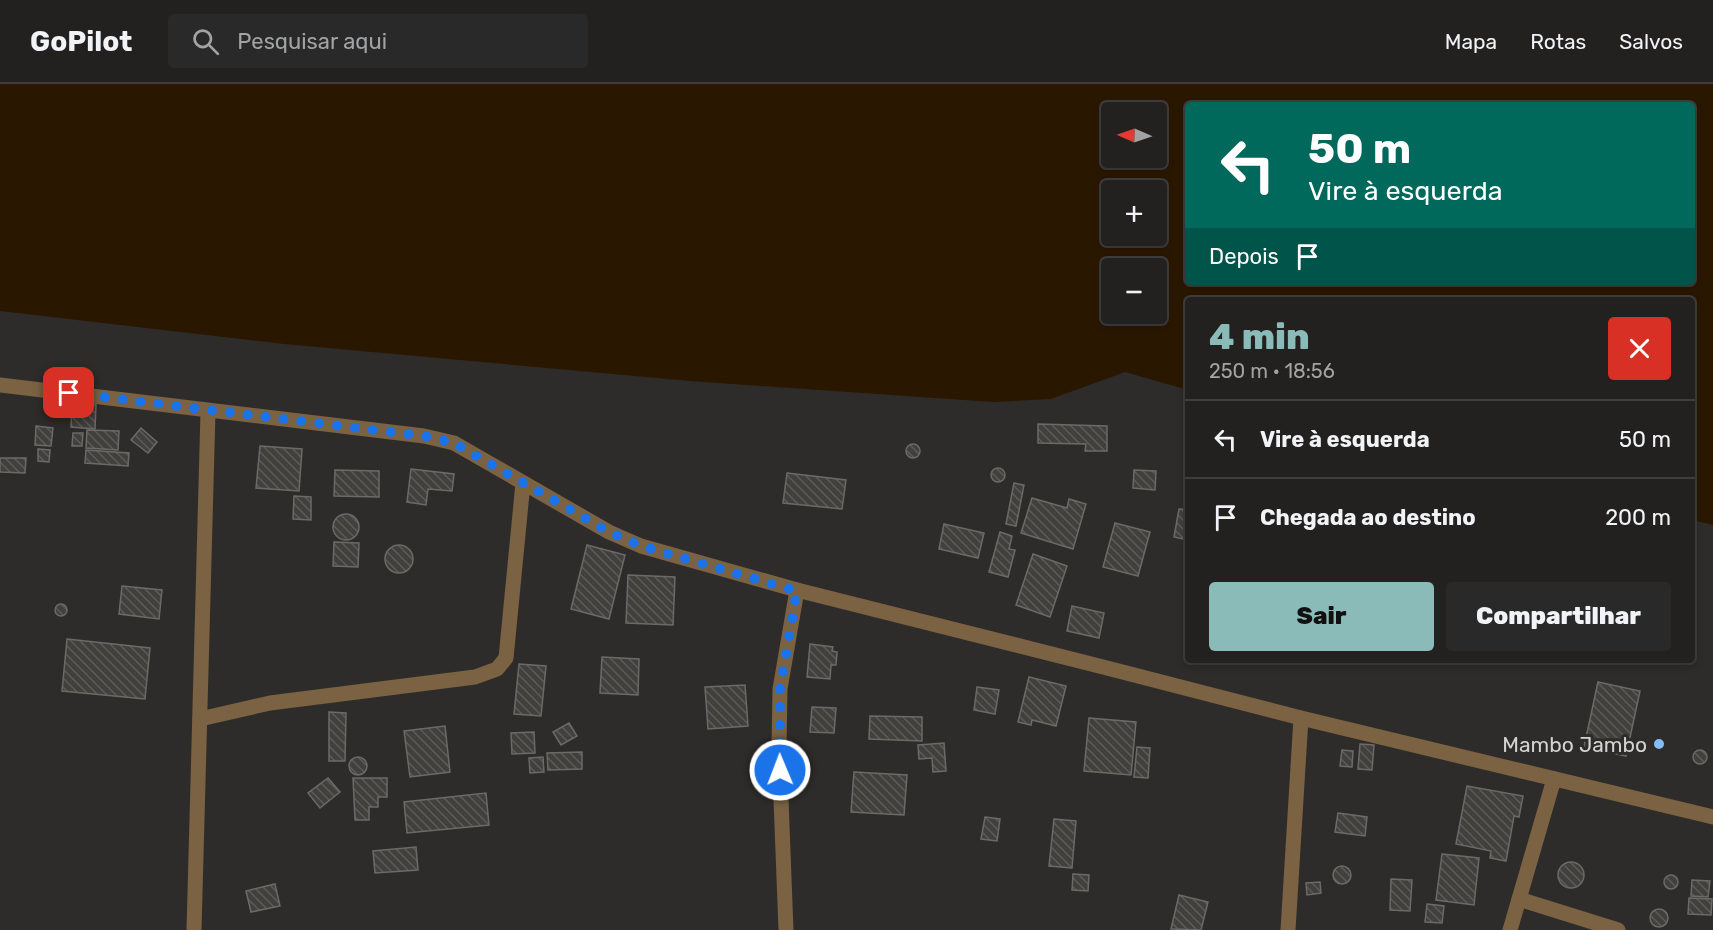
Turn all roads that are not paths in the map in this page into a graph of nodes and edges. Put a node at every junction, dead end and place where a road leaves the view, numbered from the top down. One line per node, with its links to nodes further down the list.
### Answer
1 (0, 385): 2 (street)
2 (208, 411): 3 (street); 6 (street)
3 (523, 483): 4 (street); 6 (street)
4 (797, 591): 5 (street); 11 (street)
5 (1301, 718): 7 (street); 12 (street)
6 (200, 720): 10 (street)
7 (1554, 779): 8 (street); 9 (street)
8 (1713, 817)
9 (1519, 899): 13 (street); 14 (street)
10 (194, 930)
11 (786, 930)
12 (1288, 930)
13 (1510, 930)
14 (1618, 930)

